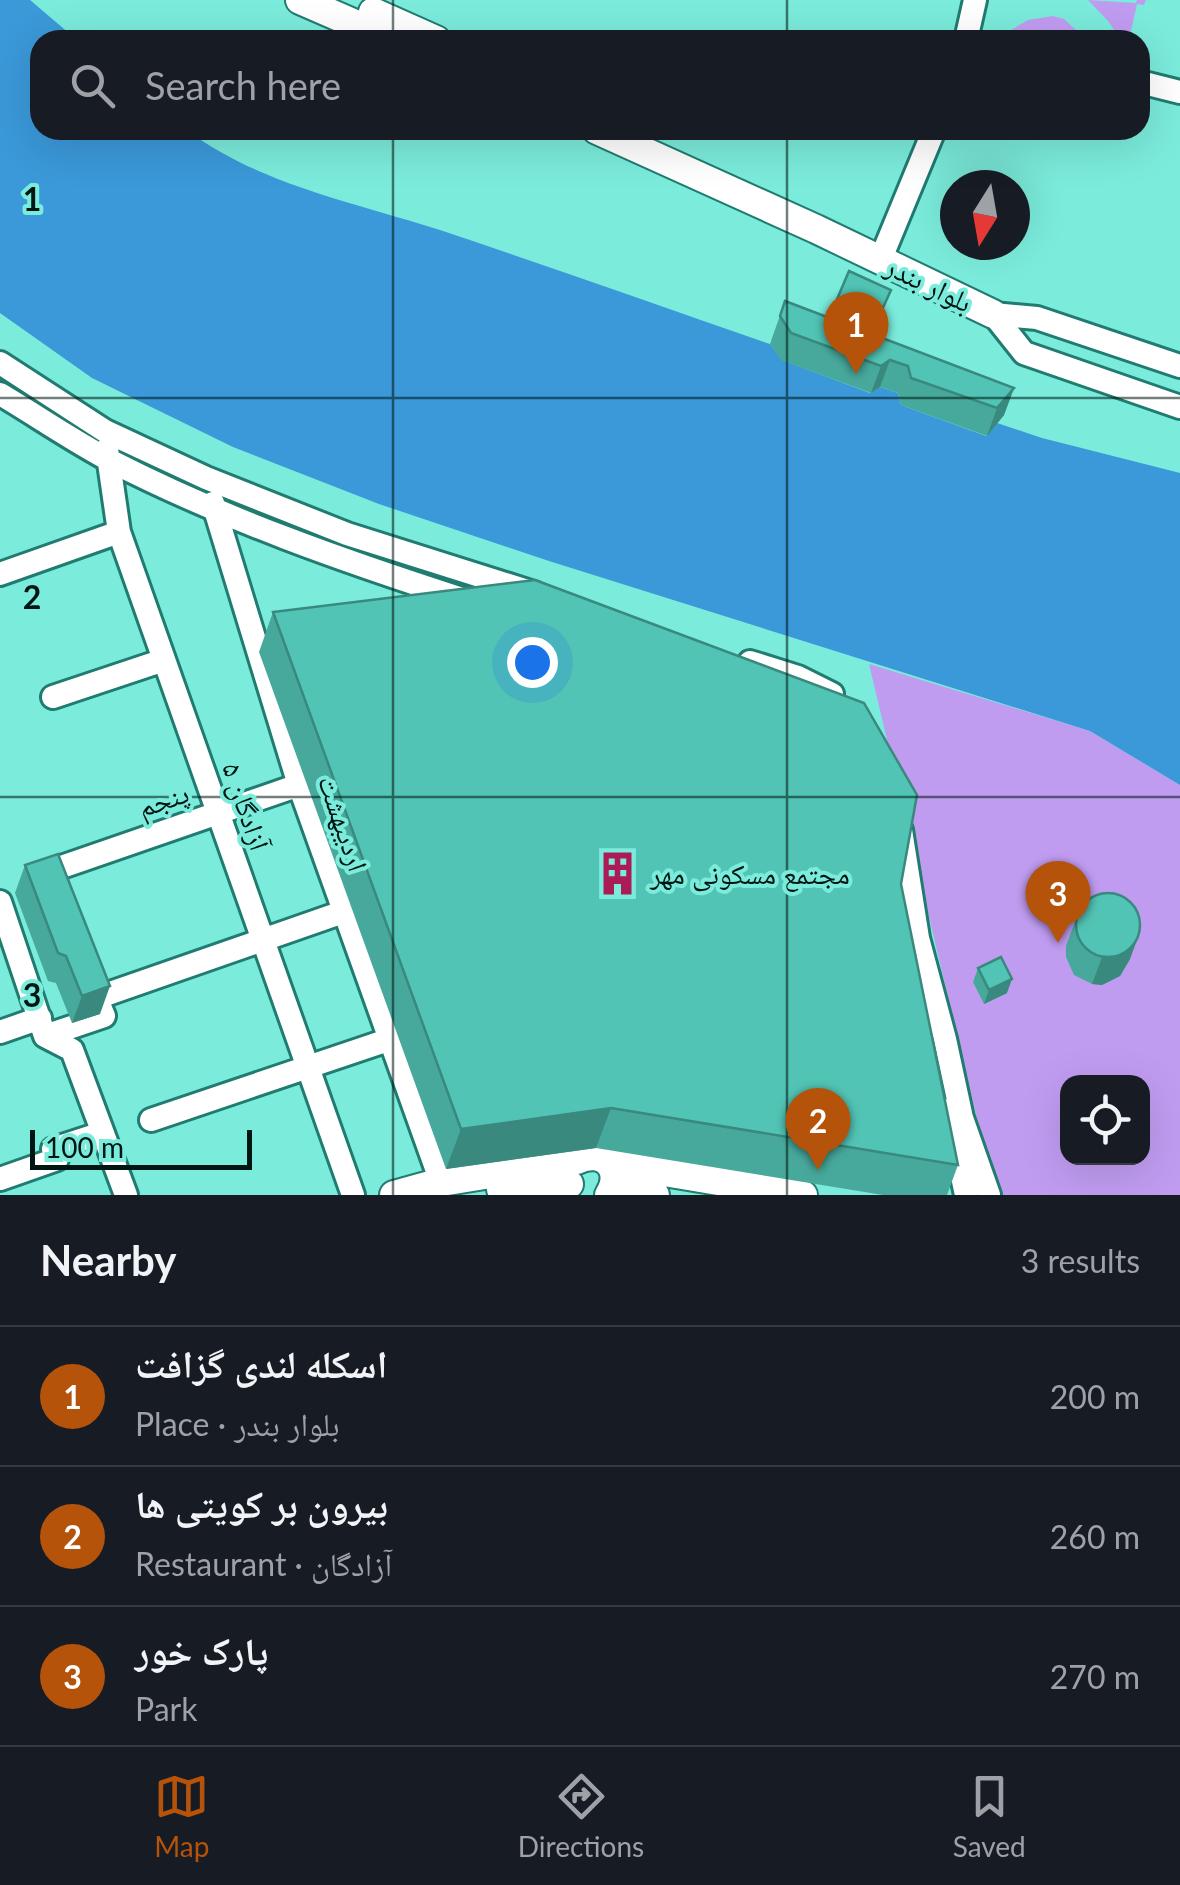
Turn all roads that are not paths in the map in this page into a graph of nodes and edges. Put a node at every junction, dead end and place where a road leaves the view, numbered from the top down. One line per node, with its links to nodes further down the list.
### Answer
1 (300, 0): 4 (main road)
2 (348, 0): 5 (main road)
3 (976, 0): 6 (street)
4 (369, 30)
5 (414, 30)
6 (968, 30)
7 (1150, 84): 8 (street)
8 (1180, 92)
9 (619, 140): 13 (main road, بلوار بندر)
10 (644, 140): 12 (main road, بلوار بندر)
11 (930, 140): 12 (street)
12 (884, 251): 13 (main road, بلوار بندر)
13 (993, 314): 15 (street); 17 (street)
14 (0, 363): 18 (street)
15 (1180, 366)
16 (0, 394): 19 (street)
17 (1180, 407)
18 (105, 431): 19 (street, آزادگان ۵); 20 (street)
19 (108, 460): 21 (street); 22 (street, آزادگان ۵)
20 (206, 478): 21 (street, اردیبهشت); 24 (street)
21 (216, 510): 25 (street); 30 (street, اردیبهشت)
22 (119, 532): 23 (street); 27 (street, آزادگان ۵)
23 (0, 574)
24 (554, 599)
25 (490, 608)
26 (722, 653): 29 (street)
27 (164, 660): 28 (street); 31 (street, آزادگان ۵)
28 (54, 696)
29 (847, 706)
30 (299, 784): 31 (street, پنجم); 34 (street, اردیبهشت)
31 (217, 812): 33 (street, پنجم); 35 (street, آزادگان ۵)
32 (0, 902): 39 (street)
33 (61, 908)
34 (344, 912): 35 (street); 41 (street, اردیبهشت)
35 (262, 940): 38 (street); 43 (street, آزادگان ۵)
36 (911, 941): 36 (street); 42 (street)
37 (82, 962): 38 (street)
38 (96, 998): 39 (street)
39 (42, 1027): 40 (street); 45 (street)
40 (0, 1032)
41 (388, 1040): 43 (street); 50 (street, اردیبهشت)
42 (931, 1044): 58 (street); 59 (street)
43 (307, 1067): 44 (street); 53 (street, آزادگان ۵)
44 (152, 1120)
45 (102, 1133): 47 (street); 52 (street)
46 (700, 1152): 49 (street)
47 (0, 1179)
48 (574, 1180): 50 (main road); 51 (main road); 55 (main road)
49 (708, 1181): 51 (main road); 57 (main road)
50 (441, 1182): 54 (main road)
51 (611, 1183): 56 (main road)
52 (126, 1195)
53 (353, 1195)
54 (394, 1195)
55 (475, 1195)
56 (656, 1195)
57 (803, 1195)
58 (966, 1195)
59 (988, 1195)

